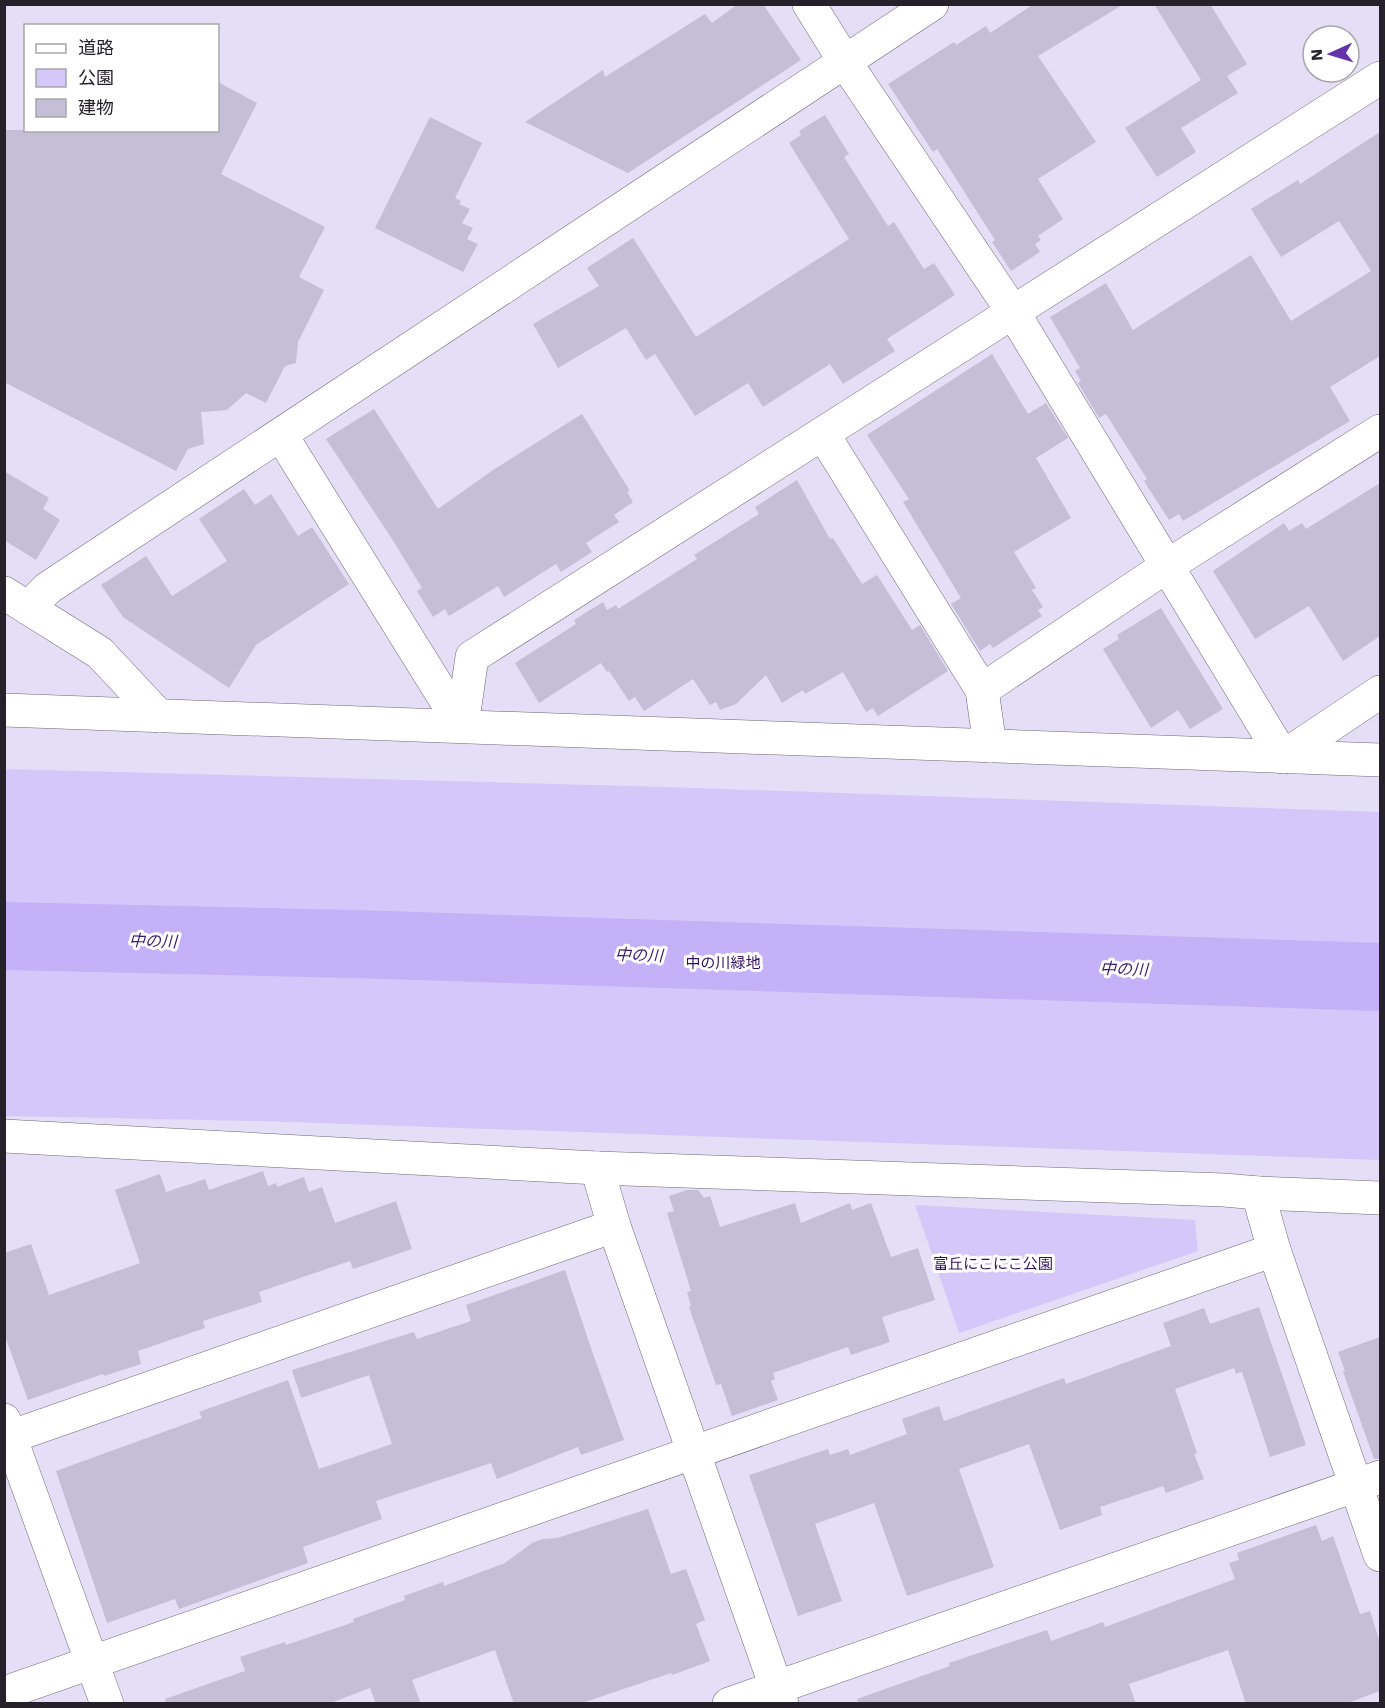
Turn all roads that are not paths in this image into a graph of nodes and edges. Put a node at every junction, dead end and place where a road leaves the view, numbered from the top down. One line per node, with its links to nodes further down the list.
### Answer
1 (809, 4): 3 (street)
2 (932, 4): 3 (street)
3 (845, 62): 5 (street); 8 (street)
4 (1380, 78): 5 (street)
5 (1013, 312): 7 (street); 9 (street)
6 (1380, 431): 9 (street)
7 (823, 434): 11 (street); 15 (street)
8 (281, 435): 10 (street); 15 (street)
9 (1167, 566): 11 (street); 17 (street)
10 (16, 601): 14 (street)
11 (982, 690): 16 (street)
12 (1380, 692): 17 (street)
13 (4, 710): 14 (street)
14 (159, 716): 15 (street)
15 (462, 726): 16 (street)
16 (990, 746): 17 (street)
17 (1283, 757): 18 (street)
18 (1380, 760)
19 (4, 1136): 20 (street)
20 (597, 1168): 21 (street); 23 (street)
21 (1258, 1193): 22 (street); 24 (street)
22 (1380, 1198)
23 (615, 1226): 25 (street); 26 (street)
24 (1274, 1250): 26 (street); 27 (street)
25 (7, 1432): 29 (street)
26 (694, 1452): 29 (street); 31 (street)
27 (1368, 1480): 28 (street); 31 (street)
28 (1380, 1555)
29 (92, 1662): 30 (street); 32 (street)
30 (4, 1693)
31 (779, 1695): 33 (street)
32 (107, 1704)
33 (729, 1704)

